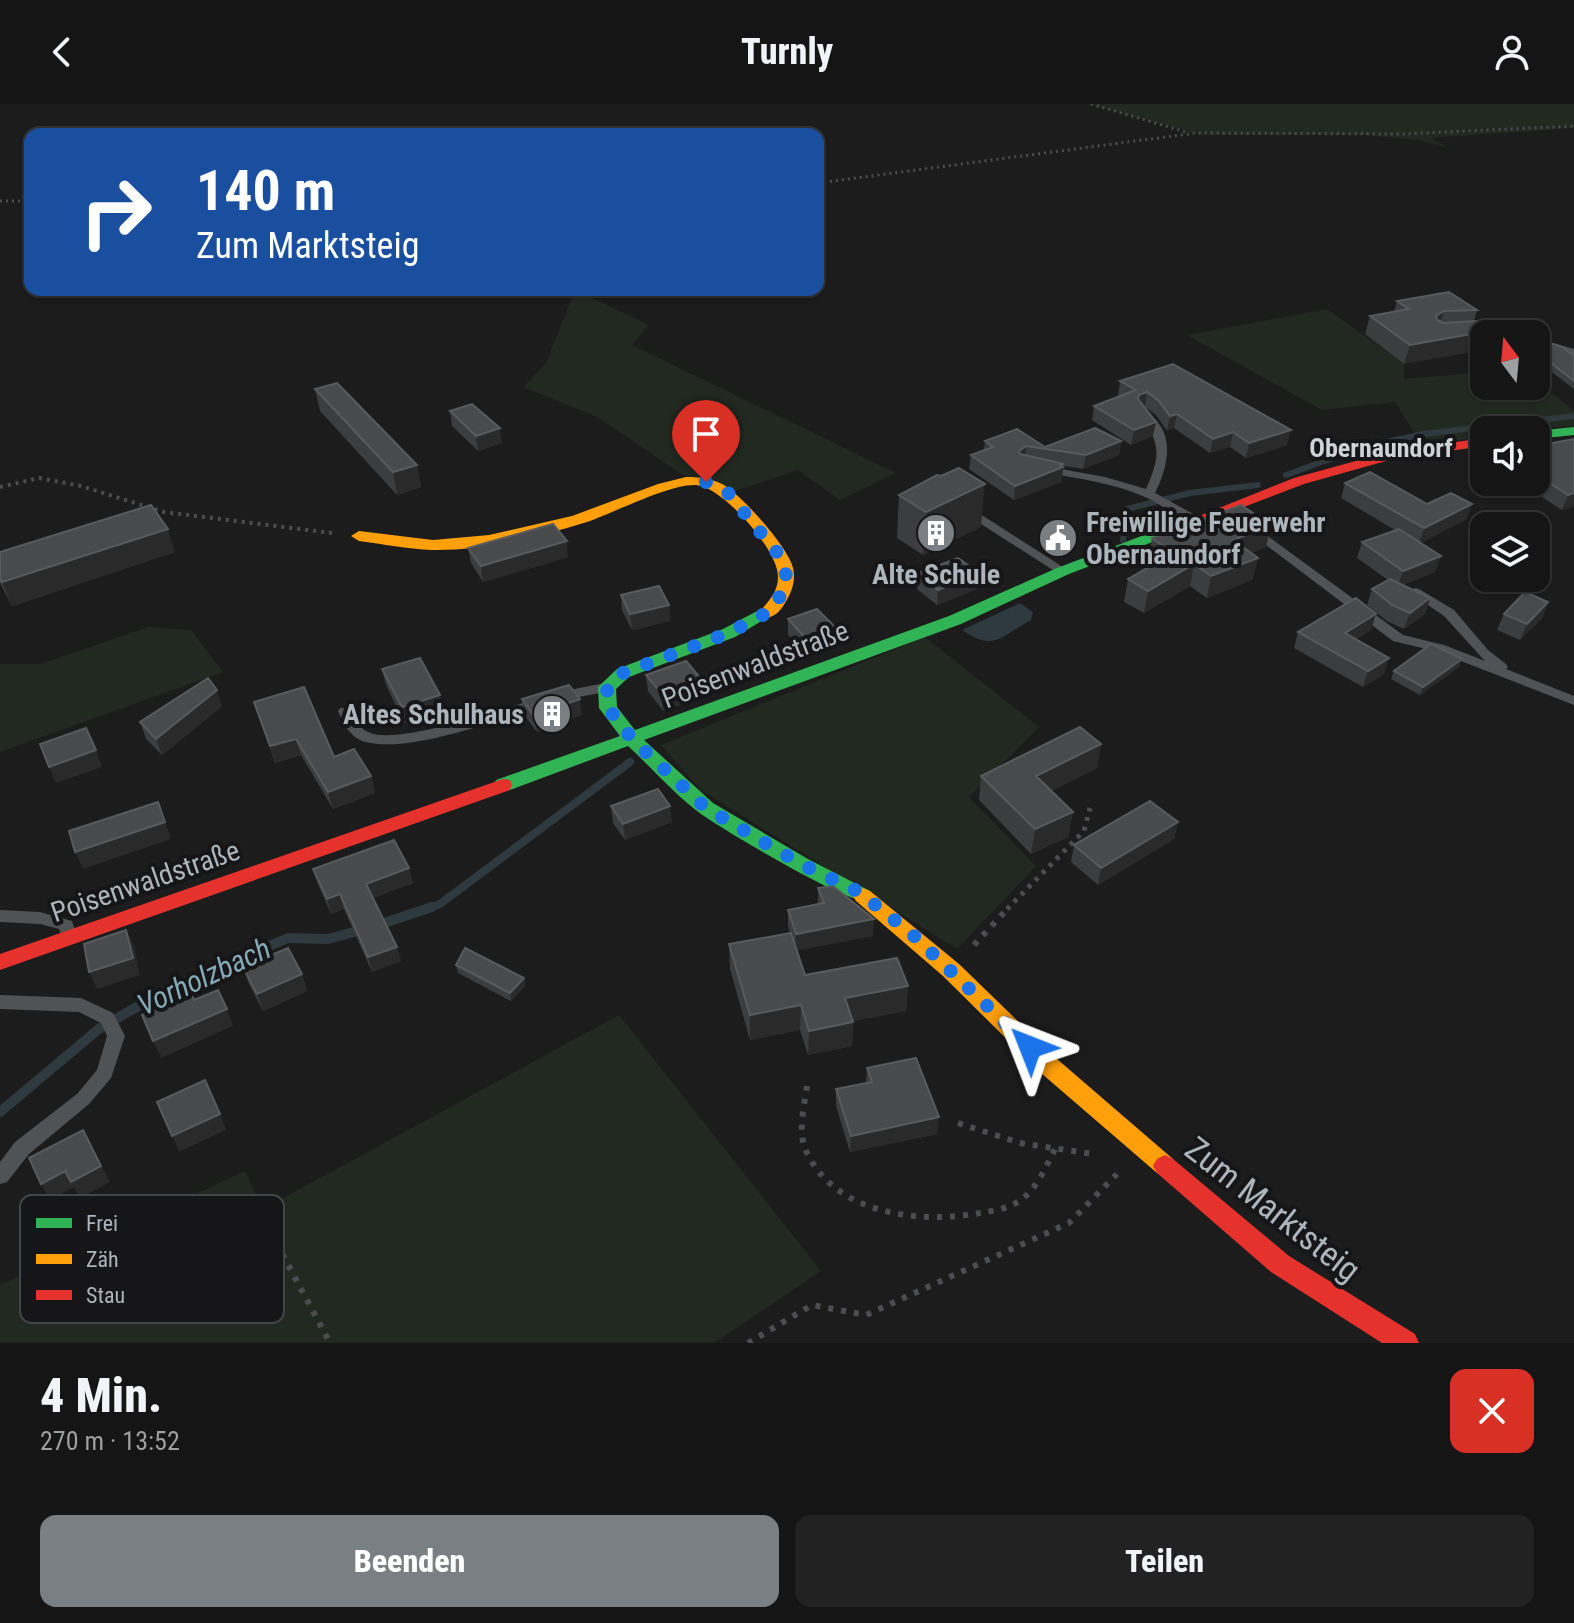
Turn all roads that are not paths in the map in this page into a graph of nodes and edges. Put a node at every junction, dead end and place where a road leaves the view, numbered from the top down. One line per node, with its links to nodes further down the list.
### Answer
1 (1550, 345): 2 (lane)
2 (1574, 352)
3 (1143, 412): 8 (lane)
4 (1574, 431): 5 (street)
5 (1550, 434)
6 (1470, 444): 10 (street, Poisenwaldstraße)
7 (1026, 466): 8 (lane)
8 (1152, 493): 11 (lane)
9 (963, 507): 13 (lane)
10 (1223, 508): 11 (street, Poisenwaldstraße); 15 (lane)
11 (1193, 519): 13 (street, Poisenwaldstraße)
12 (359, 536): 16 (street)
13 (1063, 571): 19 (street, Poisenwaldstraße)
14 (1415, 592): 15 (lane)
15 (1518, 678): 17 (lane)
16 (607, 687): 18 (lane); 19 (street, Zum Marktsteig)
17 (1574, 701)
18 (345, 711)
19 (643, 750): 21 (street, Poisenwaldstraße); 25 (street, Zum Marktsteig)
20 (0, 916): 21 (lane)
21 (68, 938): 22 (street, Poisenwaldstraße)
22 (0, 962)
23 (0, 1002): 24 (lane)
24 (0, 1176)
25 (1406, 1343)

